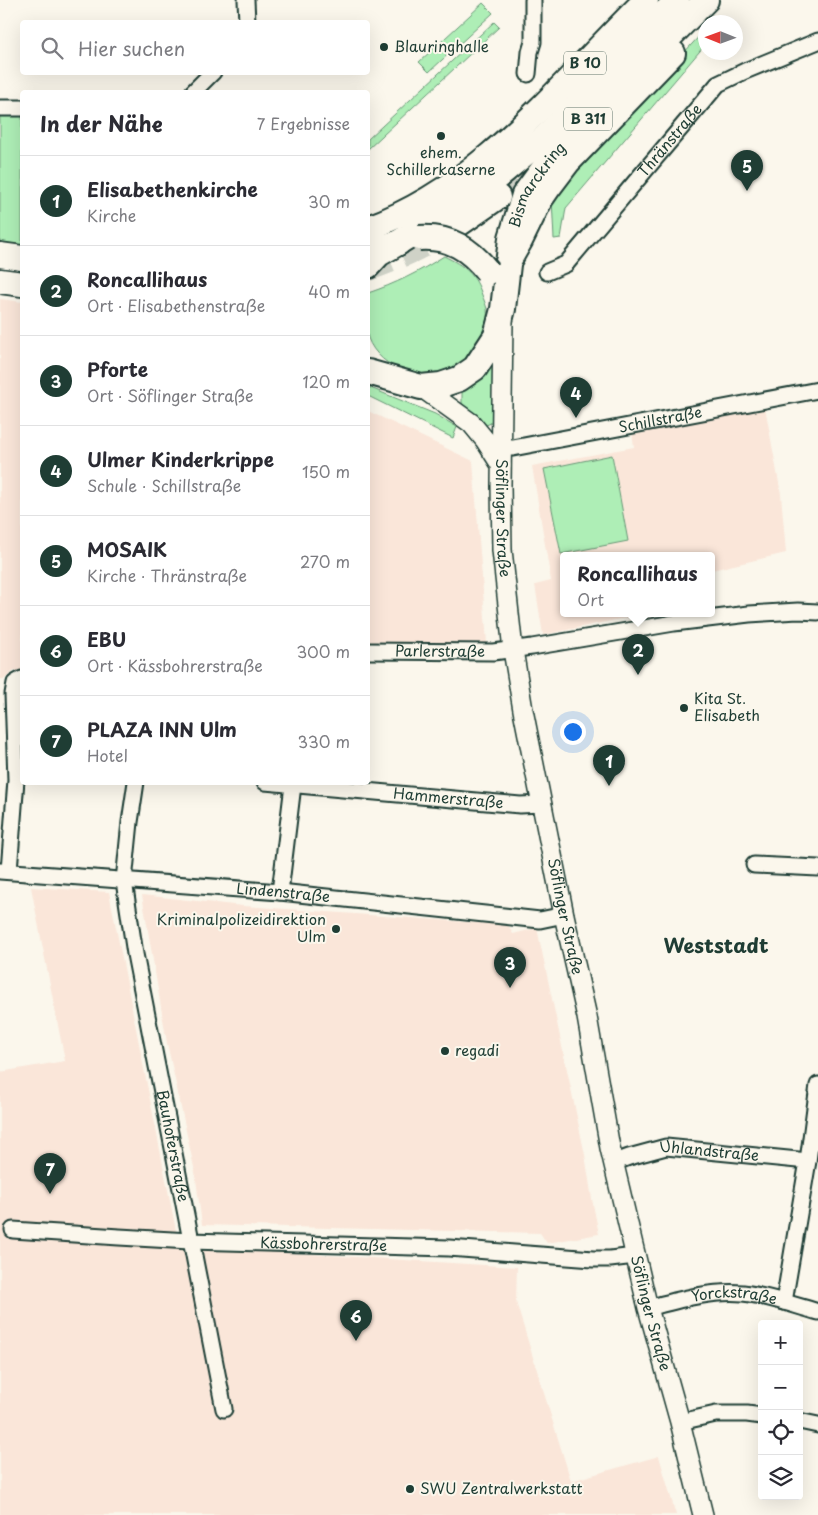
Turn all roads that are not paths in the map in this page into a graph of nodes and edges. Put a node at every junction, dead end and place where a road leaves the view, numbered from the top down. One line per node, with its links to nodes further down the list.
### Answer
1 (246, 0): 6 (street)
2 (533, 0): 9 (street)
3 (646, 0): 16 (main road, B 10)
4 (678, 0): 17 (main road, Bismarckring / B 311)
5 (706, 0): 20 (main road, Bismarckring / B 311)
6 (247, 20)
7 (818, 42): 21 (street, Thränstraße)
8 (673, 53): 20 (main road)
9 (528, 74)
10 (210, 75): 11 (street)
11 (195, 90)
12 (0, 108): 13 (street)
13 (20, 108)
14 (498, 197): 15 (main road)
15 (456, 226)
16 (370, 227)
17 (386, 250): 20 (main road, bridge)
18 (0, 255): 19 (main road)
19 (20, 258)
20 (498, 267): 24 (main road)
21 (547, 272)
22 (0, 281): 23 (main road)
23 (20, 284)
24 (503, 309): 26 (main road); 28 (street, Söflinger Straße)
25 (370, 370): 26 (main road)
26 (421, 387): 28 (street)
27 (816, 390): 28 (street, Schillstraße)
28 (502, 457): 30 (street, Söflinger Straße)
29 (818, 612): 30 (street, Parlerstraße)
30 (513, 650): 31 (street, Parlerstraße); 36 (street, Söflinger Straße)
31 (370, 652)
32 (20, 680): 39 (street)
33 (136, 785): 40 (street, Bauhoferstraße)
34 (286, 785): 35 (street, Hammerstraße)
35 (293, 786): 36 (street, Hammerstraße); 41 (street)
36 (542, 804): 42 (street, Söflinger Straße)
37 (754, 865): 38 (street)
38 (818, 868)
39 (5, 871): 40 (street, Lindenstraße)
40 (124, 881): 41 (street, Lindenstraße); 48 (street, Bauhoferstraße)
41 (280, 892): 42 (street, Lindenstraße)
42 (564, 915): 46 (street, Söflinger Straße)
43 (818, 1085): 44 (street)
44 (818, 1090): 45 (street)
45 (808, 1161): 46 (street, Uhlandstraße); 50 (street)
46 (613, 1163): 49 (street, Söflinger Straße)
47 (13, 1230): 48 (street, Kässbohrerstraße)
48 (190, 1240): 49 (street, Kässbohrerstraße); 53 (street, Bauhoferstraße)
49 (635, 1256): 51 (street, Söflinger Straße)
50 (784, 1302): 51 (street, Yorckstraße); 52 (street, Yorckstraße)
51 (648, 1308): 55 (street, Söflinger Straße)
52 (818, 1312)
53 (224, 1409)
54 (758, 1416): 55 (street)
55 (680, 1422): 58 (street, Söflinger Straße)
56 (803, 1422): 57 (street)
57 (818, 1425)
58 (703, 1515)

